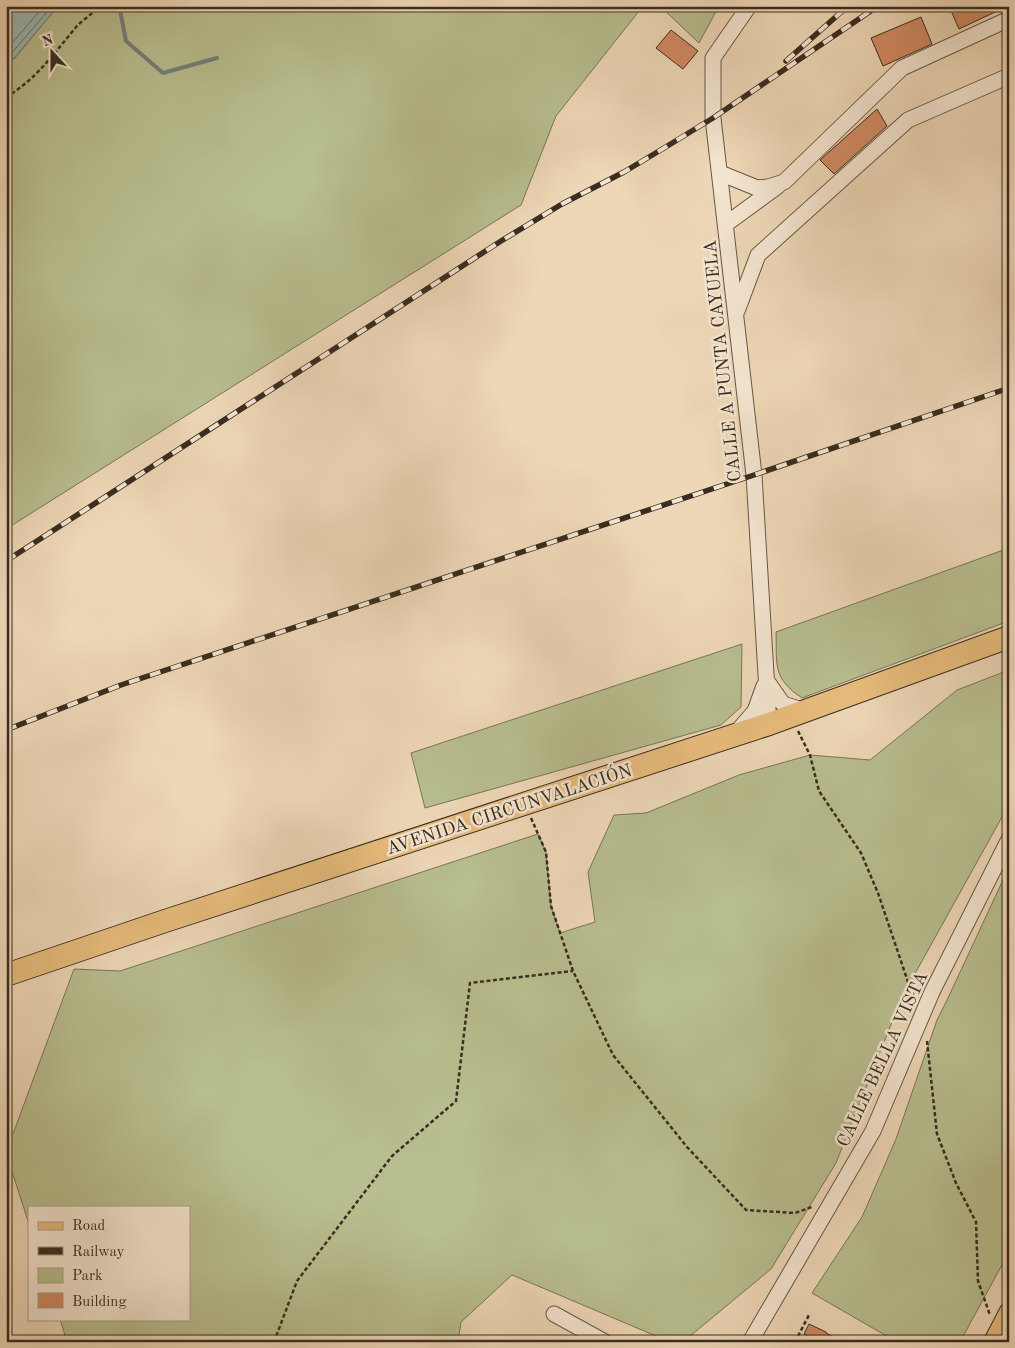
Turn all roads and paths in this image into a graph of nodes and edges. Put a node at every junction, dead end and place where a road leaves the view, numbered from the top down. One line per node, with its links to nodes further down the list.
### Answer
1 (101, 6): 5 (path)
2 (749, 6): 6 (street, CALLE A PUNTA CAYUELA)
3 (1009, 19): 7 (street)
4 (1009, 76): 9 (street)
5 (6, 96)
6 (720, 173): 7 (street); 8 (street, CALLE A PUNTA CAYUELA)
7 (784, 182): 8 (street)
8 (726, 224): 9 (street, CALLE A PUNTA CAYUELA)
9 (736, 314): 11 (street, CALLE A PUNTA CAYUELA)
10 (1009, 637): 12 (highway, AVENIDA CIRCUNVALACIÓN)
11 (766, 680): 12 (street); 13 (street, CALLE A PUNTA CAYUELA); 14 (street)
12 (805, 711): 13 (highway, AVENIDA CIRCUNVALACIÓN)
13 (769, 724): 14 (highway, AVENIDA CIRCUNVALACIÓN)
14 (733, 736): 15 (highway, AVENIDA CIRCUNVALACIÓN)
15 (525, 804): 17 (path); 18 (highway, AVENIDA CIRCUNVALACIÓN)
16 (1009, 839): 19 (street, CALLE BELLA VISTA)
17 (573, 971): 19 (path); 23 (path)
18 (6, 975)
19 (833, 1201): 25 (street, CALLE BELLA VISTA)
20 (1009, 1313): 27 (main road)
21 (554, 1314): 24 (street)
22 (809, 1315): 26 (path)
23 (274, 1342)
24 (605, 1342)
25 (750, 1342)
26 (795, 1342)
27 (994, 1342)

